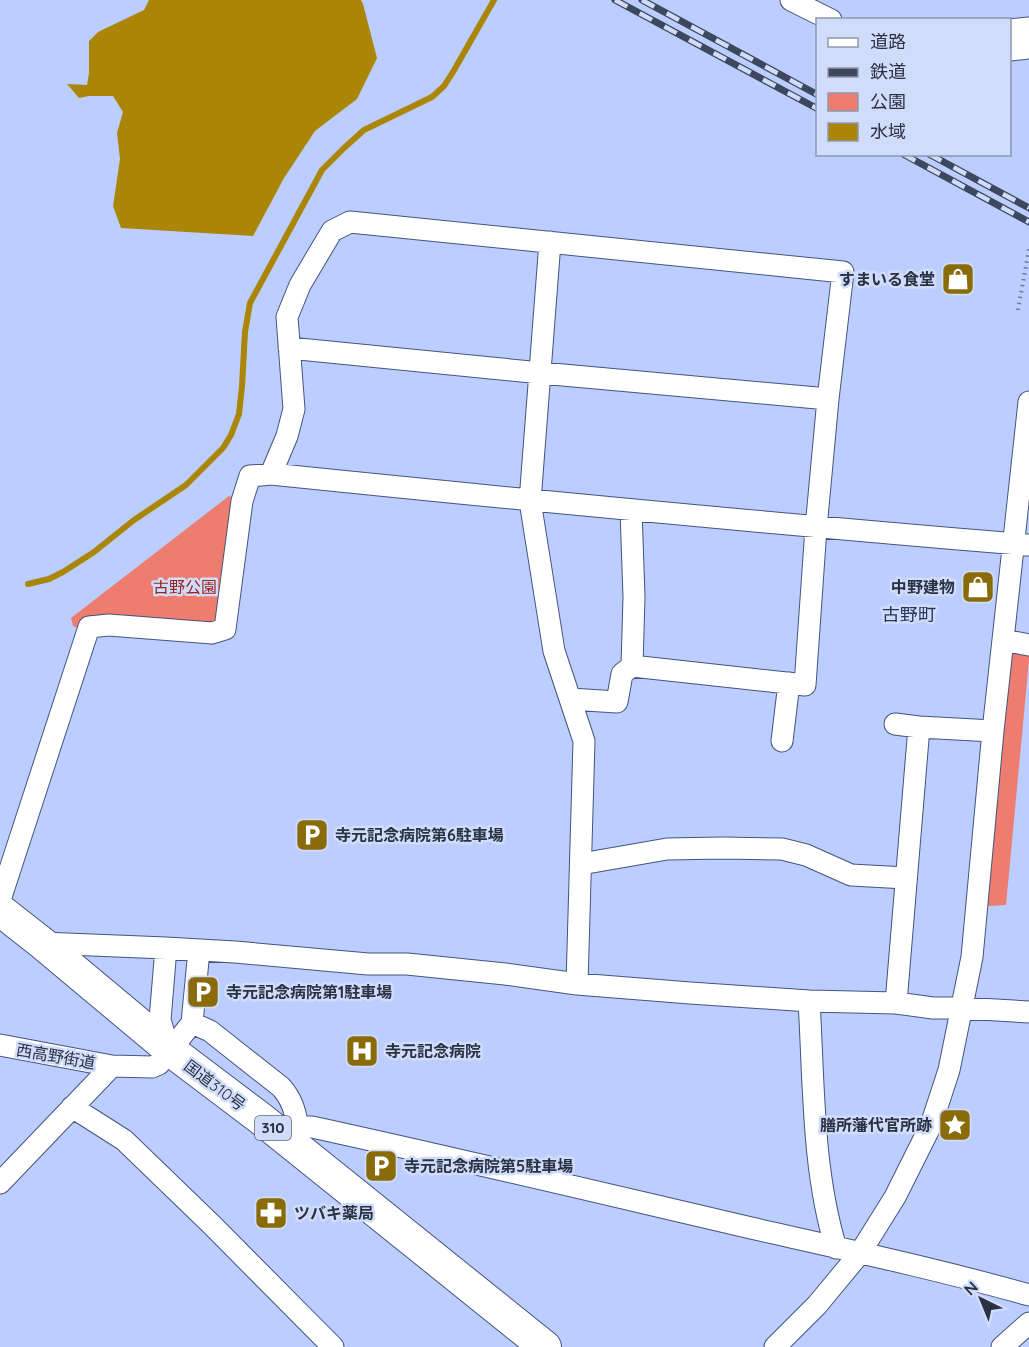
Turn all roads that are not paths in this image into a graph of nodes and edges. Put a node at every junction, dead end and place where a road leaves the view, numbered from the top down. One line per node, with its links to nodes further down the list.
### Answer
1 (791, 0): 2 (street)
2 (827, 18)
3 (1029, 28): 4 (street)
4 (1011, 30)
5 (1029, 48): 6 (street)
6 (1011, 50)
7 (550, 242): 8 (street); 9 (street); 10 (street)
8 (289, 348): 9 (street); 12 (street)
9 (541, 373): 10 (street); 13 (street)
10 (828, 399): 15 (street)
11 (1029, 402): 16 (street)
12 (271, 474): 13 (street); 28 (street)
13 (530, 501): 14 (street); 21 (street)
14 (631, 510): 15 (street); 19 (street)
15 (816, 528): 16 (street); 20 (street)
16 (1021, 545): 17 (street)
17 (1003, 640): 18 (street); 24 (street)
18 (1029, 645)
19 (632, 666): 20 (street); 21 (street)
20 (789, 683): 25 (street)
21 (570, 699): 26 (street)
22 (895, 724): 23 (street)
23 (919, 727): 24 (street); 27 (street)
24 (993, 732): 36 (street)
25 (783, 741)
26 (581, 864): 27 (street); 33 (street)
27 (906, 878): 35 (street)
28 (0, 900)
29 (0, 910): 30 (highway, 国道310号 / 310)
30 (42, 943): 31 (street); 40 (highway, 国道310号 / 310)
31 (166, 948): 32 (street); 40 (street)
32 (199, 950): 33 (street); 38 (street)
33 (577, 984): 34 (street)
34 (809, 1001): 35 (street); 45 (street)
35 (896, 1003): 36 (street)
36 (962, 1008): 37 (street); 46 (street)
37 (1029, 1012)
38 (192, 1023): 40 (street, 西高野街道); 43 (street)
39 (0, 1046): 41 (street, 西高野街道)
40 (170, 1050): 41 (street, 西高野街道); 43 (highway, 国道310号 / 310)
41 (112, 1066): 42 (street)
42 (72, 1107): 44 (street); 49 (street)
43 (289, 1131): 45 (street); 50 (highway, 国道310号 / 310)
44 (0, 1183)
45 (836, 1248): 46 (street)
46 (860, 1253): 47 (street); 51 (street)
47 (1029, 1295)
48 (1029, 1323): 52 (street)
49 (333, 1347)
50 (545, 1347)
51 (775, 1347)
52 (1002, 1347)

